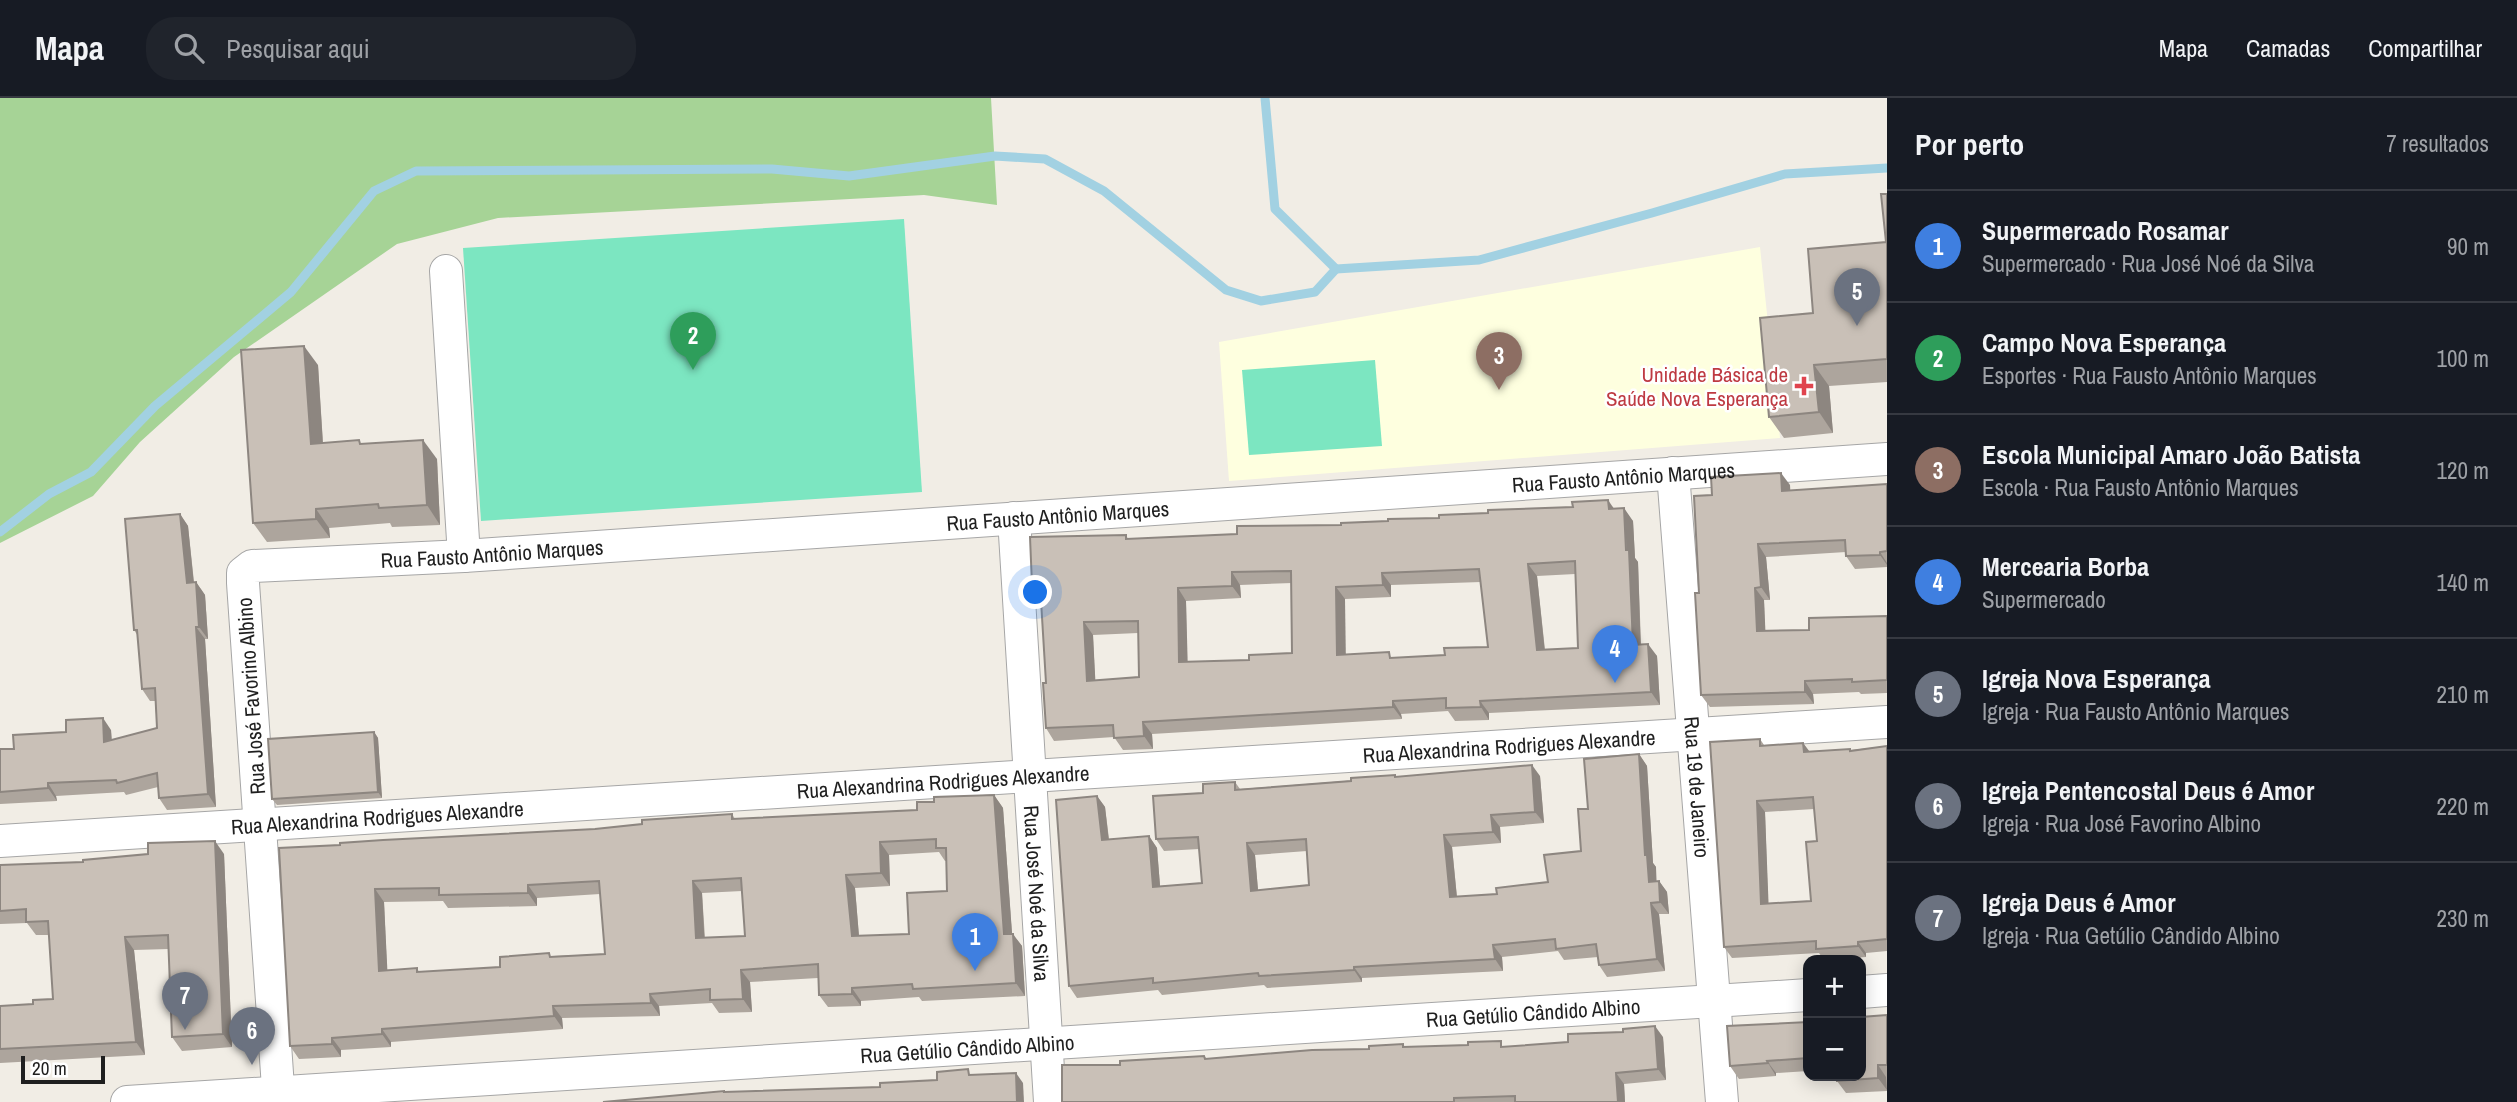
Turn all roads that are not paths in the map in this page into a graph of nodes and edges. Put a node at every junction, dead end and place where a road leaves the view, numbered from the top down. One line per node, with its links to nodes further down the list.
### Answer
1 (446, 271): 5 (street)
2 (1887, 459): 3 (street, Rua Fausto Antônio Marques)
3 (1673, 473): 4 (street, Rua Fausto Antônio Marques); 8 (street, Rua 19 de Janeiro)
4 (1014, 518): 5 (street, Rua Fausto Antônio Marques); 9 (street, Rua José Noé da Silva)
5 (464, 556): 6 (street, Rua Fausto Antônio Marques)
6 (243, 583): 10 (street, Rua José Favorino Albino)
7 (1887, 722): 8 (street, Rua Alexandrina Rodrigues Alexandre)
8 (1693, 734): 9 (street, Rua Alexandrina Rodrigues Alexandre); 15 (street, Rua 19 de Janeiro)
9 (1030, 776): 10 (street, Rua Alexandrina Rodrigues Alexandre); 16 (street, Rua José Noé da Silva)
10 (261, 825): 11 (street, Rua Alexandrina Rodrigues Alexandre); 17 (street, Rua José Favorino Albino)
11 (0, 841)
12 (1887, 990): 13 (street)
13 (1866, 992)
14 (1803, 995): 15 (street, Rua Getúlio Cândido Albino)
15 (1714, 1001): 16 (street, Rua Getúlio Cândido Albino); 20 (street, Rua 19 de Janeiro)
16 (1047, 1044): 17 (street, Rua Getúlio Cândido Albino); 19 (street, Rua José Noé da Silva)
17 (279, 1097): 18 (street, Rua Getúlio Cândido Albino)
18 (127, 1102)
19 (1050, 1102)
20 (1721, 1102)

